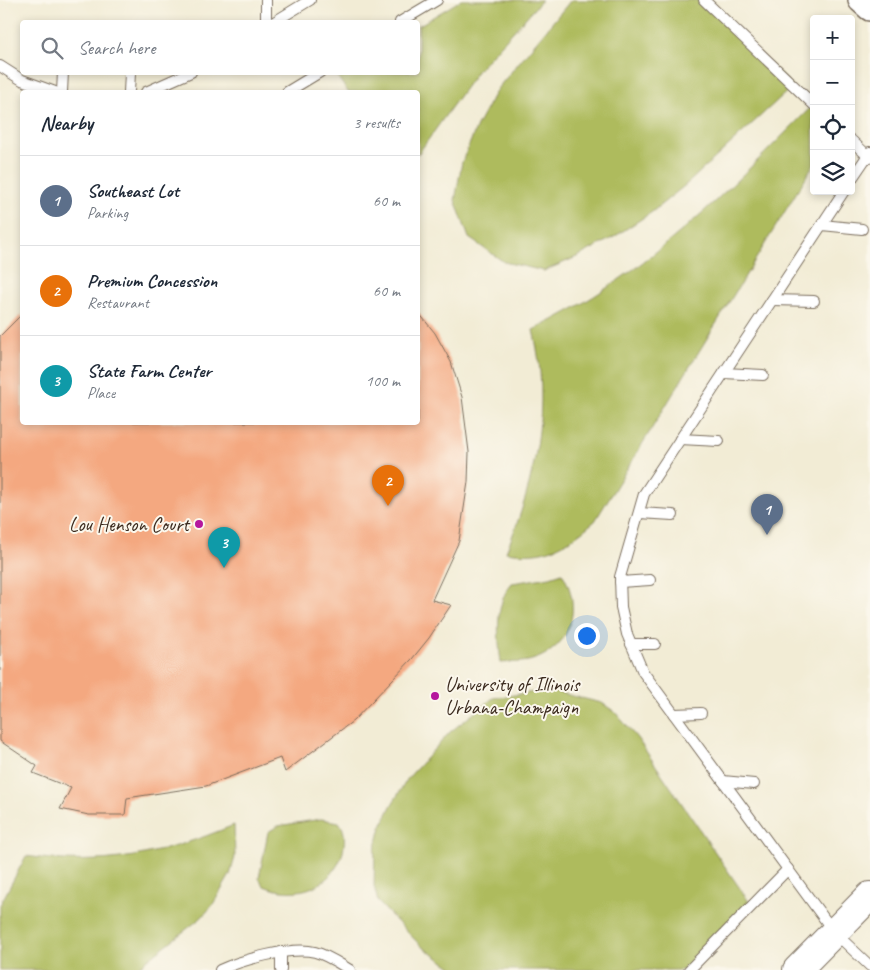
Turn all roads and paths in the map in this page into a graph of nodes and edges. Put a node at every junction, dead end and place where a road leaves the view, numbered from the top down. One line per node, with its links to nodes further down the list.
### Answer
1 (266, 0): 7 (lane)
2 (310, 0): 8 (lane)
3 (437, 0): 9 (lane)
4 (704, 0): 20 (lane)
5 (861, 0): 6 (street)
6 (870, 8)
7 (266, 20)
8 (277, 20)
9 (403, 20)
10 (0, 66): 15 (lane)
11 (64, 75): 16 (lane)
12 (130, 75): 17 (lane)
13 (183, 75): 18 (lane)
14 (315, 75): 19 (lane)
15 (50, 90)
16 (62, 90)
17 (129, 90)
18 (150, 90)
19 (290, 90)
20 (810, 101)
21 (855, 143): 22 (lane)
22 (869, 155): 23 (lane)
23 (855, 174)
24 (841, 195): 25 (lane)
25 (822, 225): 26 (lane); 27 (lane)
26 (862, 229)
27 (772, 300): 28 (lane); 29 (lane)
28 (814, 300)
29 (724, 373): 30 (lane); 31 (lane)
30 (763, 376)
31 (680, 439): 32 (lane); 33 (lane)
32 (719, 441)
33 (639, 513): 34 (lane); 36 (lane)
34 (673, 515)
35 (650, 580): 36 (lane)
36 (620, 582): 37 (lane)
37 (631, 644): 38 (lane); 40 (lane)
38 (655, 644)
39 (701, 713): 40 (lane)
40 (674, 714): 41 (lane)
41 (723, 781): 42 (lane); 43 (lane)
42 (754, 784)
43 (788, 869): 45 (lane); 51 (lane)
44 (870, 896): 45 (main road)
45 (834, 932): 47 (lane); 52 (main road)
46 (281, 952): 48 (lane); 49 (lane); 50 (lane)
47 (870, 966)
48 (348, 969)
49 (220, 970)
50 (281, 970)
51 (689, 970)
52 (797, 970)

